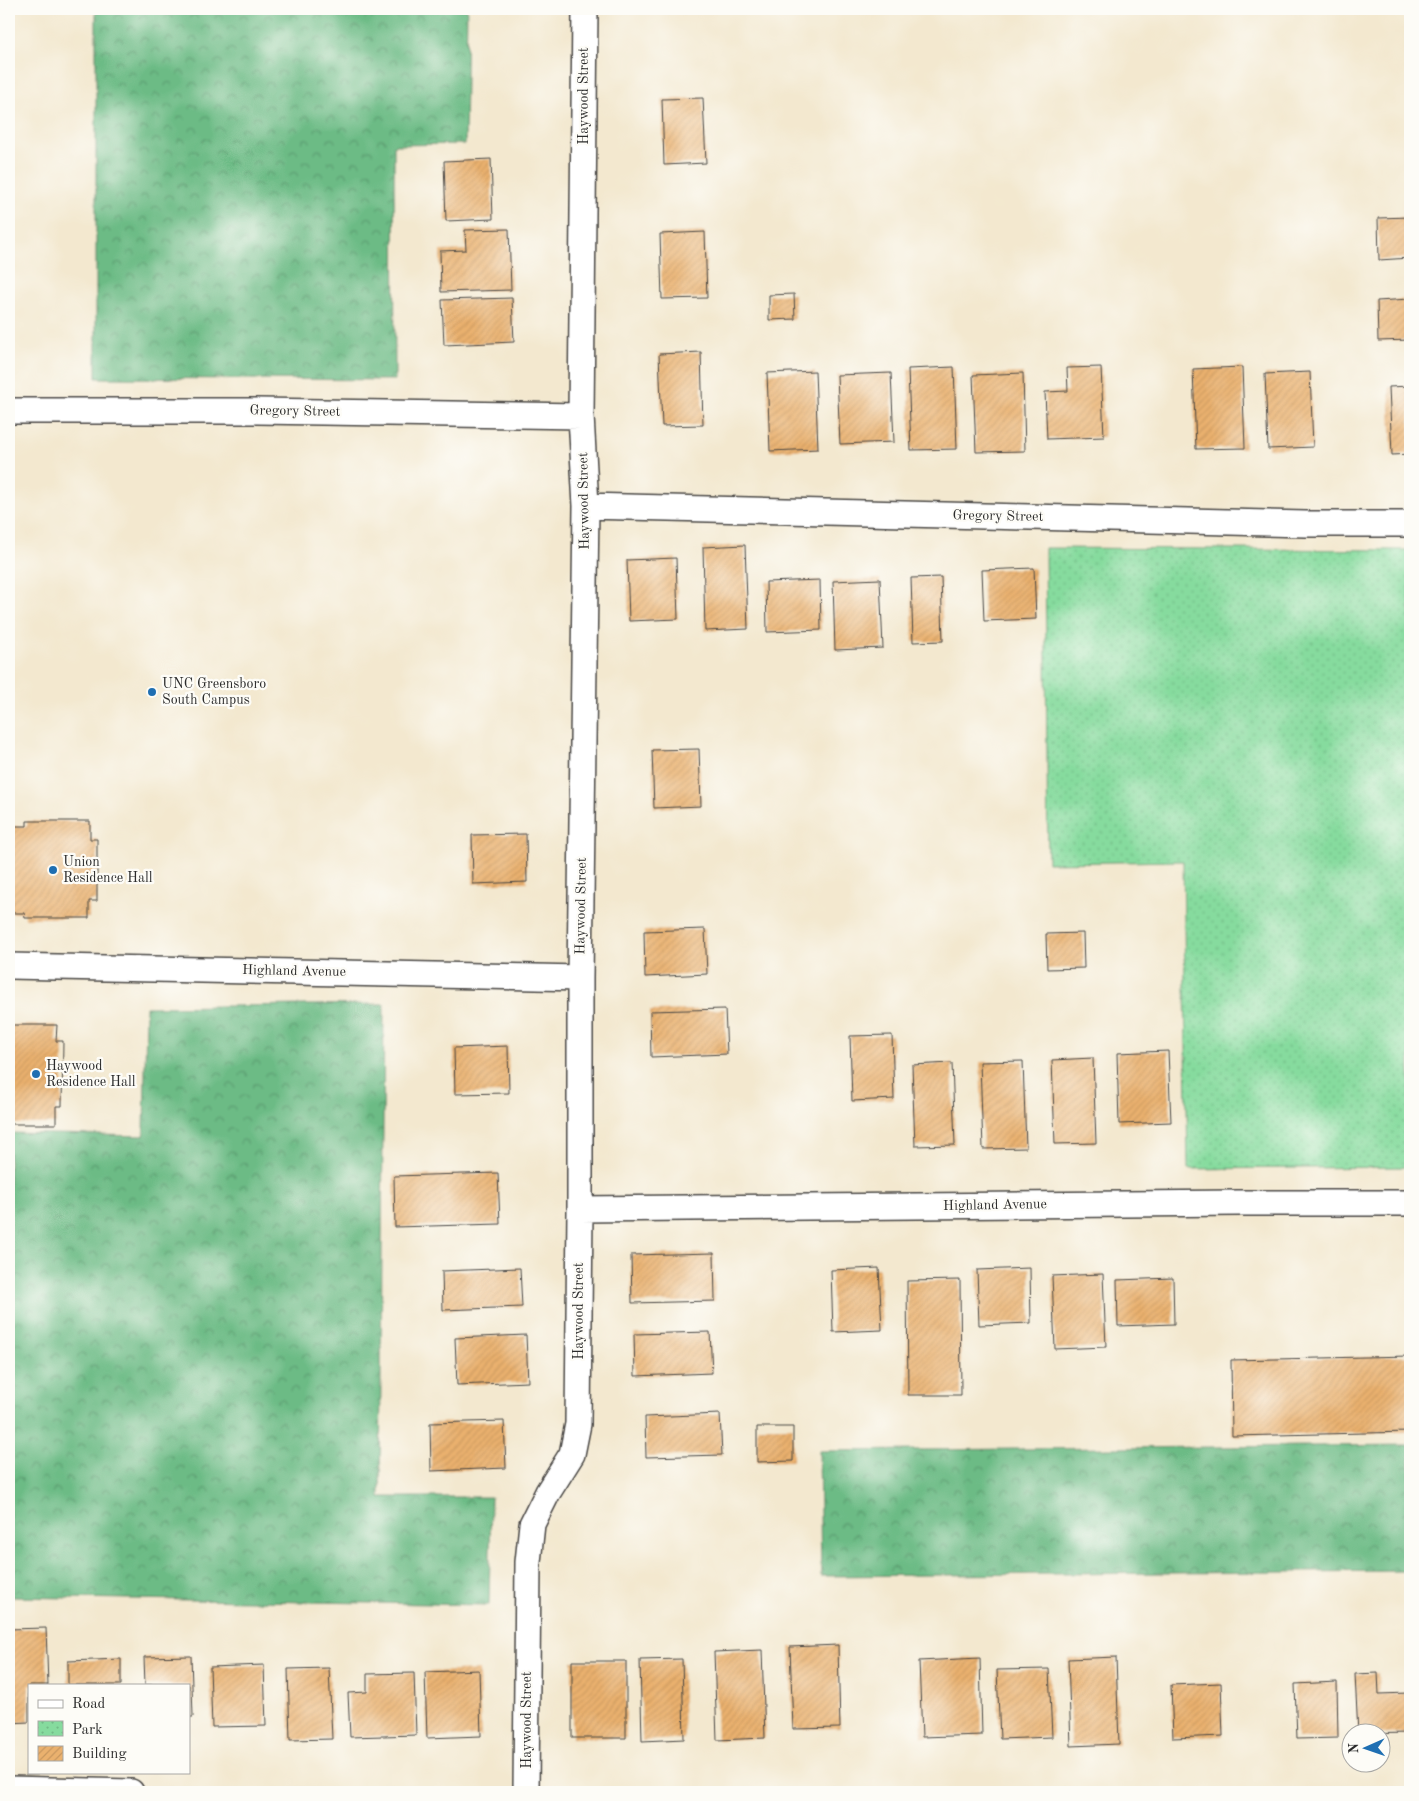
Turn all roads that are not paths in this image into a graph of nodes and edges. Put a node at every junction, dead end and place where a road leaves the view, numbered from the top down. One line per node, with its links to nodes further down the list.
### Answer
1 (584, 9): 3 (street, Haywood Street)
2 (9, 411): 3 (street, Gregory Street)
3 (581, 416): 4 (street, Haywood Street)
4 (586, 506): 5 (street, Gregory Street); 7 (street, Haywood Street)
5 (1410, 524)
6 (9, 966): 7 (street, Highland Avenue)
7 (580, 978): 9 (street, Haywood Street)
8 (1410, 1203): 9 (street, Highland Avenue)
9 (580, 1209): 12 (street, Haywood Street)
10 (9, 1790): 11 (street)
11 (131, 1792)
12 (526, 1792)

